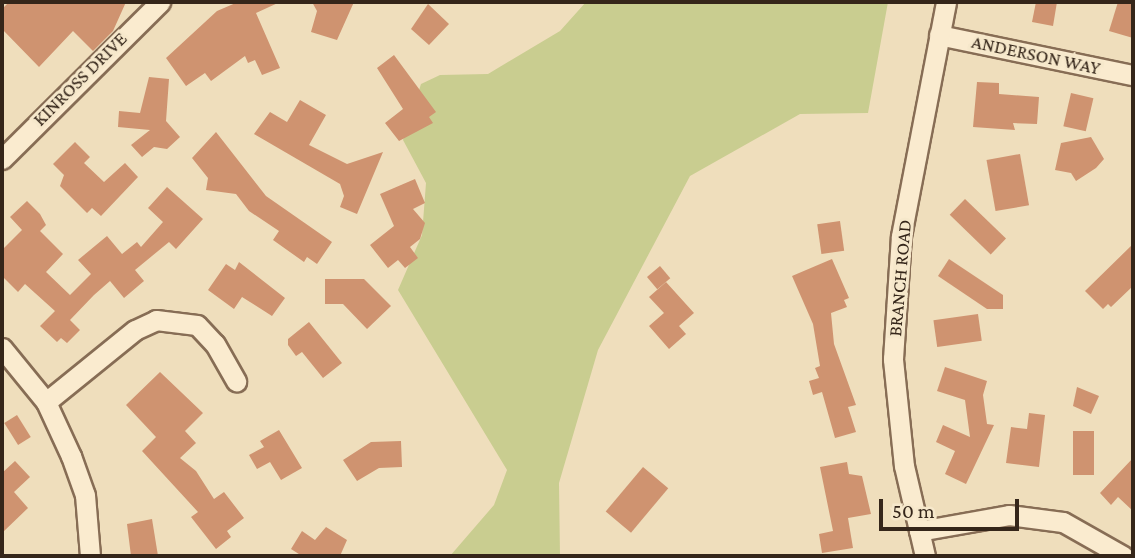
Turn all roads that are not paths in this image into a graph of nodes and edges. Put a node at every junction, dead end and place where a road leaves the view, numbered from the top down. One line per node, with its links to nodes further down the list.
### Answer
1 (160, 2): 5 (street, KINROSS DRIVE)
2 (946, 2): 3 (street, BRANCH ROAD)
3 (939, 35): 4 (street, ANDERSON WAY); 9 (street, BRANCH ROAD)
4 (1133, 75)
5 (2, 159)
6 (2, 348): 8 (street)
7 (236, 381): 8 (street)
8 (46, 402): 10 (street)
9 (919, 531): 11 (street, BRANCH ROAD); 12 (street)
10 (90, 556)
11 (925, 556)
12 (1124, 556)

